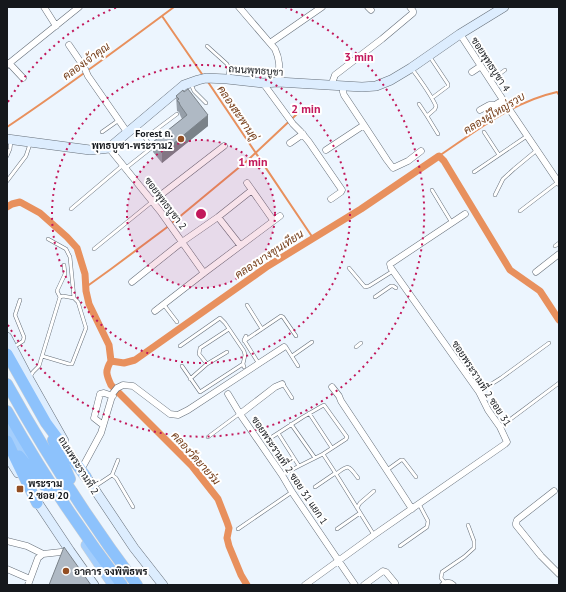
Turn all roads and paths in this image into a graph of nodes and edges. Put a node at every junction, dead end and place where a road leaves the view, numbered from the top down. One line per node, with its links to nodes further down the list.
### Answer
1 (44, 7): 7 (street)
2 (79, 7): 7 (street)
3 (239, 7): 9 (street)
4 (322, 7): 9 (street)
5 (410, 7): 24 (street)
6 (504, 7): 8 (main road, ถนนพุทธบูชา)
7 (56, 26): 13 (street)
8 (460, 34): 12 (main road, ถนนพุทธบูชา); 14 (street, ซอยพุทธบูชา 4)
9 (270, 43): 22 (street)
10 (69, 45): 33 (street)
11 (207, 46): 19 (lane)
12 (428, 56): 15 (main road, ถนนพุทธบูชา); 26 (lane)
13 (8, 64): 18 (street)
14 (481, 66): 17 (street); 21 (street, ซอยพุทธบูชา 4)
15 (411, 68): 25 (main road, ถนนพุทธบูชา); 26 (lane)
16 (505, 70): 21 (lane)
17 (472, 72)
18 (23, 78)
19 (227, 79): 20 (main road, ถนนพุทธบูชา); 23 (main road, ถนนพุทธบูชา)
20 (198, 80): 28 (lane); 34 (main road)
21 (490, 80): 27 (street, ซอยพุทธบูชา 4)
22 (278, 82): 23 (main road, ถนนพุทธบูชา); 24 (main road, ถนนพุทธบูชา)
23 (263, 83): 39 (street)
24 (331, 86): 25 (main road, ถนนพุทธบูชา)
25 (343, 86): 35 (street)
26 (432, 98): 32 (lane)
27 (503, 100): 30 (street); 41 (street, ซอยพุทธบูชา 4)
28 (206, 103)
29 (419, 104): 32 (lane)
30 (480, 110)
31 (177, 114): 42 (lane)
32 (427, 116): 40 (lane)
33 (119, 120): 36 (lane); 37 (street)
34 (135, 125): 37 (main road); 42 (lane)
35 (364, 125): 48 (street); 50 (street)
36 (102, 132)
37 (127, 132): 47 (main road)
38 (484, 132): 51 (lane)
39 (303, 134): 45 (street); 61 (street)
40 (438, 134)
41 (527, 136): 49 (street, ซอยพุทธบูชา 4); 51 (lane)
42 (145, 138): 53 (lane)
43 (9, 139): 44 (main road); 52 (lane)
44 (31, 141): 47 (main road); 55 (lane)
45 (290, 143)
46 (224, 146): 62 (street)
47 (109, 148): 53 (street, ซอยพุทธบูชา 2)
48 (326, 150)
49 (537, 150): 56 (street, ซอยพุทธบูชา 4); 60 (lane)
50 (421, 151)
51 (499, 155): 54 (lane)
52 (7, 156)
53 (124, 166): 62 (street, ซอยพุทธบูชา 2); 63 (lane)
54 (474, 172)
55 (7, 181)
56 (559, 182): 64 (lane)
57 (247, 183): 58 (street)
58 (252, 190): 67 (street); 68 (street)
59 (432, 190): 69 (lane)
60 (495, 195)
61 (331, 199)
62 (153, 201): 71 (street, ซอยพุทธบูชา 2); 75 (lane)
63 (71, 209)
64 (520, 211)
65 (465, 214): 69 (street)
66 (280, 216): 68 (street)
67 (218, 217): 71 (street); 73 (street)
68 (273, 220): 73 (street)
69 (452, 223): 79 (street)
70 (48, 239): 86 (lane)
71 (182, 242): 81 (street, ซอยพุทธบูชา 2); 82 (street)
72 (559, 243): 74 (lane)
73 (240, 245): 81 (street)
74 (555, 246)
75 (94, 249)
76 (559, 254): 80 (street)
77 (64, 265): 84 (lane)
78 (349, 268): 79 (lane)
79 (393, 271): 120 (street, ซอยพระรามที่ 2 ซอย 31)
80 (536, 272)
81 (204, 273): 88 (street)
82 (132, 282)
83 (396, 288): 85 (lane)
84 (60, 297): 86 (lane); 106 (lane)
85 (375, 297)
86 (74, 298): 106 (lane)
87 (20, 300): 104 (lane)
88 (164, 304): 90 (street); 91 (lane)
89 (247, 305): 93 (lane)
90 (155, 311)
91 (177, 322)
92 (229, 329): 101 (lane); 108 (lane); 119 (lane)
93 (262, 329): 95 (lane); 97 (lane)
94 (246, 336): 97 (lane)
95 (296, 336)
96 (7, 337): 104 (main road, ถนนพระรามที่ 2)
97 (244, 341): 109 (lane)
98 (312, 342): 107 (lane)
99 (361, 343): 102 (lane)
100 (549, 343): 120 (lane)
101 (180, 346)
102 (356, 347)
103 (284, 348): 107 (lane); 109 (street)
104 (10, 351): 113 (main road, ถนนพระรามที่ 2); 128 (highway)
105 (227, 352): 108 (lane)
106 (42, 356): 113 (lane)
107 (292, 356): 111 (lane)
108 (207, 364): 114 (lane)
109 (259, 364): 124 (street)
110 (182, 366): 114 (lane)
111 (298, 366)
112 (7, 376): 150 (highway, ถนนพระรามที่ 2)
113 (29, 379): 144 (main road, ถนนพระรามที่ 2)
114 (190, 379): 119 (lane)
115 (559, 383): 132 (lane)
116 (7, 384): 180 (highway)
117 (282, 384): 123 (lane); 127 (street, ซอยพระรามที่ 2 ซอย 31 แยก 1)
118 (332, 387): 143 (street)
119 (200, 392): 124 (lane)
120 (479, 392): 132 (street, ซอยพระรามที่ 2 ซอย 31)
121 (228, 394): 127 (street)
122 (113, 395): 124 (street); 131 (street); 131 (street)
123 (292, 398)
124 (204, 400)
125 (7, 411): 179 (highway)
126 (309, 413): 130 (lane); 137 (lane); 137 (lane)
127 (240, 414): 134 (lane); 147 (street, ซอยพระรามที่ 2 ซอย 31 แยก 1)
128 (46, 423): 144 (highway); 150 (highway)
129 (7, 424): 156 (highway)
130 (291, 424): 133 (lane); 140 (lane)
131 (103, 425): 144 (street)
132 (500, 427): 158 (street, ซอยพระรามที่ 2 ซอย 31)
133 (278, 434): 135 (lane); 142 (lane)
134 (208, 437)
135 (272, 437)
136 (8, 442): 156 (highway); 157 (highway)
137 (332, 448): 138 (lane)
138 (323, 454): 140 (lane); 145 (lane)
139 (7, 456): 157 (main road)
140 (315, 458): 142 (lane)
141 (118, 460): 146 (lane)
142 (299, 466): 147 (lane)
143 (387, 470): 148 (lane); 161 (street)
144 (84, 474): 152 (main road, ถนนพระรามที่ 2)
145 (336, 474): 149 (lane); 151 (lane); 160 (lane)
146 (112, 475): 152 (lane); 159 (lane)
147 (282, 475): 155 (street, ซอยพระรามที่ 2 ซอย 31 แยก 1)
148 (416, 477)
149 (358, 478)
150 (72, 486): 181 (highway, ถนนพระรามที่ 2)
151 (315, 487)
152 (93, 488): 182 (main road, ถนนพระรามที่ 2)
153 (374, 491): 160 (lane)
154 (554, 491): 173 (street)
155 (292, 492): 164 (lane); 171 (street, ซอยพระรามที่ 2 ซอย 31 แยก 1)
156 (51, 494): 178 (highway)
157 (37, 503): 169 (main road)
158 (419, 504): 161 (street, ซอยพระรามที่ 2 ซอย 31); 168 (lane)
159 (133, 507)
160 (357, 508): 162 (lane)
161 (412, 509): 166 (street, ซอยพระรามที่ 2 ซอย 31)
162 (360, 513): 165 (lane); 166 (lane)
163 (468, 525): 176 (lane)
164 (238, 529)
165 (338, 529)
166 (374, 535): 171 (street, ซอยพระรามที่ 2 ซอย 31)
167 (7, 541): 170 (street)
168 (400, 546)
169 (70, 551): 170 (street); 177 (main road)
170 (43, 554): 174 (street)
171 (338, 561): 183 (street, ซอยพระรามที่ 2 ซอย 31); 184 (street, ซอยพระรามที่ 2 ซอย 31 แยก 1)
172 (7, 569): 174 (street)
173 (558, 570)
174 (29, 582)
175 (395, 583): 185 (street)
176 (444, 584): 186 (street)
177 (94, 585)
178 (114, 585)
179 (122, 585)
180 (138, 585)
181 (143, 585)
182 (163, 585)
183 (305, 585)
184 (355, 585)
185 (364, 585)
186 (452, 585)

